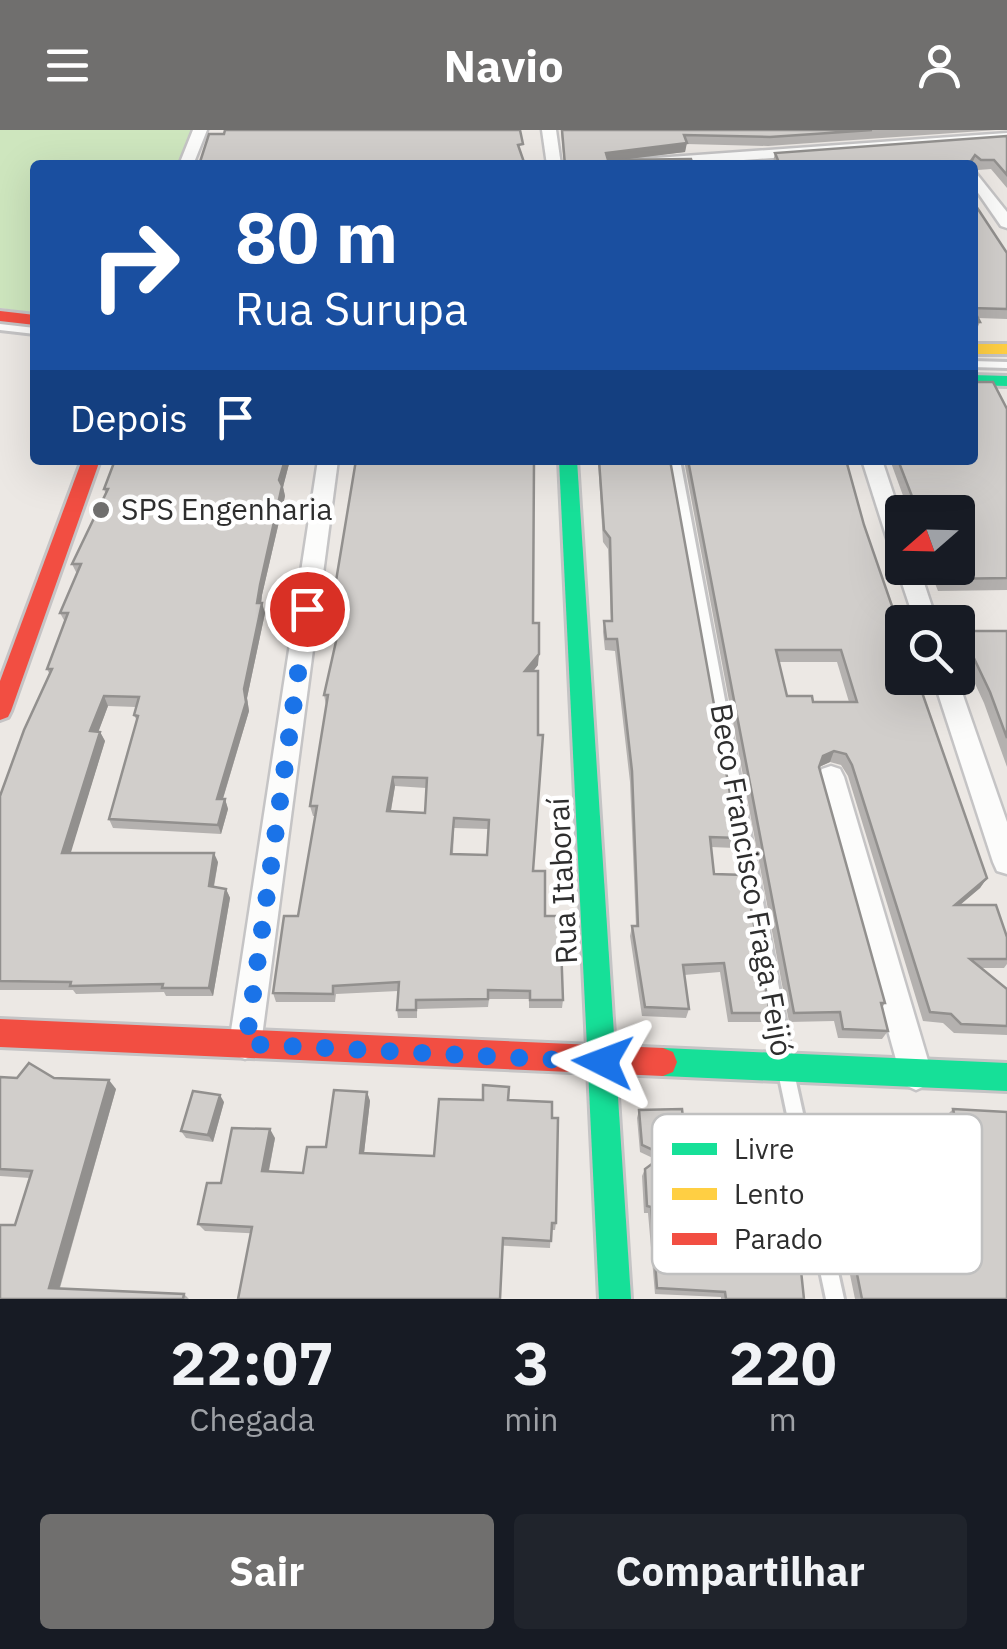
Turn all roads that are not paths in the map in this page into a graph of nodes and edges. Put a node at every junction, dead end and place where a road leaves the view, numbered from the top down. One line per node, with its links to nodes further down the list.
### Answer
1 (200, 130): 6 (street)
2 (550, 130): 7 (street)
3 (948, 135): 4 (street); 5 (street); 9 (street)
4 (1007, 137)
5 (762, 158): 8 (street)
6 (188, 160)
7 (553, 160)
8 (720, 160)
9 (965, 160)
10 (978, 181): 11 (street)
11 (1007, 223)
12 (0, 316): 13 (street)
13 (30, 319)
14 (0, 327): 15 (lane)
15 (30, 330)
16 (0, 346): 17 (street)
17 (30, 348)
18 (978, 352): 19 (street)
19 (1004, 354): 20 (lane)
20 (978, 362)
21 (978, 380): 22 (street)
22 (1007, 380)
23 (89, 465): 30 (street)
24 (327, 465): 34 (street)
25 (568, 465): 35 (street, Rua Itaboraí)
26 (676, 465): 36 (lane, Beco Francisco Fraga Feijó)
27 (874, 465): 28 (street)
28 (885, 499)
29 (951, 695): 32 (street)
30 (0, 710)
31 (832, 778): 37 (street)
32 (1007, 862)
33 (0, 1033): 34 (street)
34 (246, 1044): 35 (street)
35 (603, 1062): 36 (street); 41 (street, Rua Itaboraí)
36 (786, 1068): 37 (street); 39 (lane, Beco Francisco Fraga Feijó)
37 (916, 1074): 38 (street)
38 (1007, 1078)
39 (796, 1114)
40 (830, 1274): 42 (lane, Beco Francisco Fraga Feijó)
41 (615, 1299)
42 (835, 1299)

